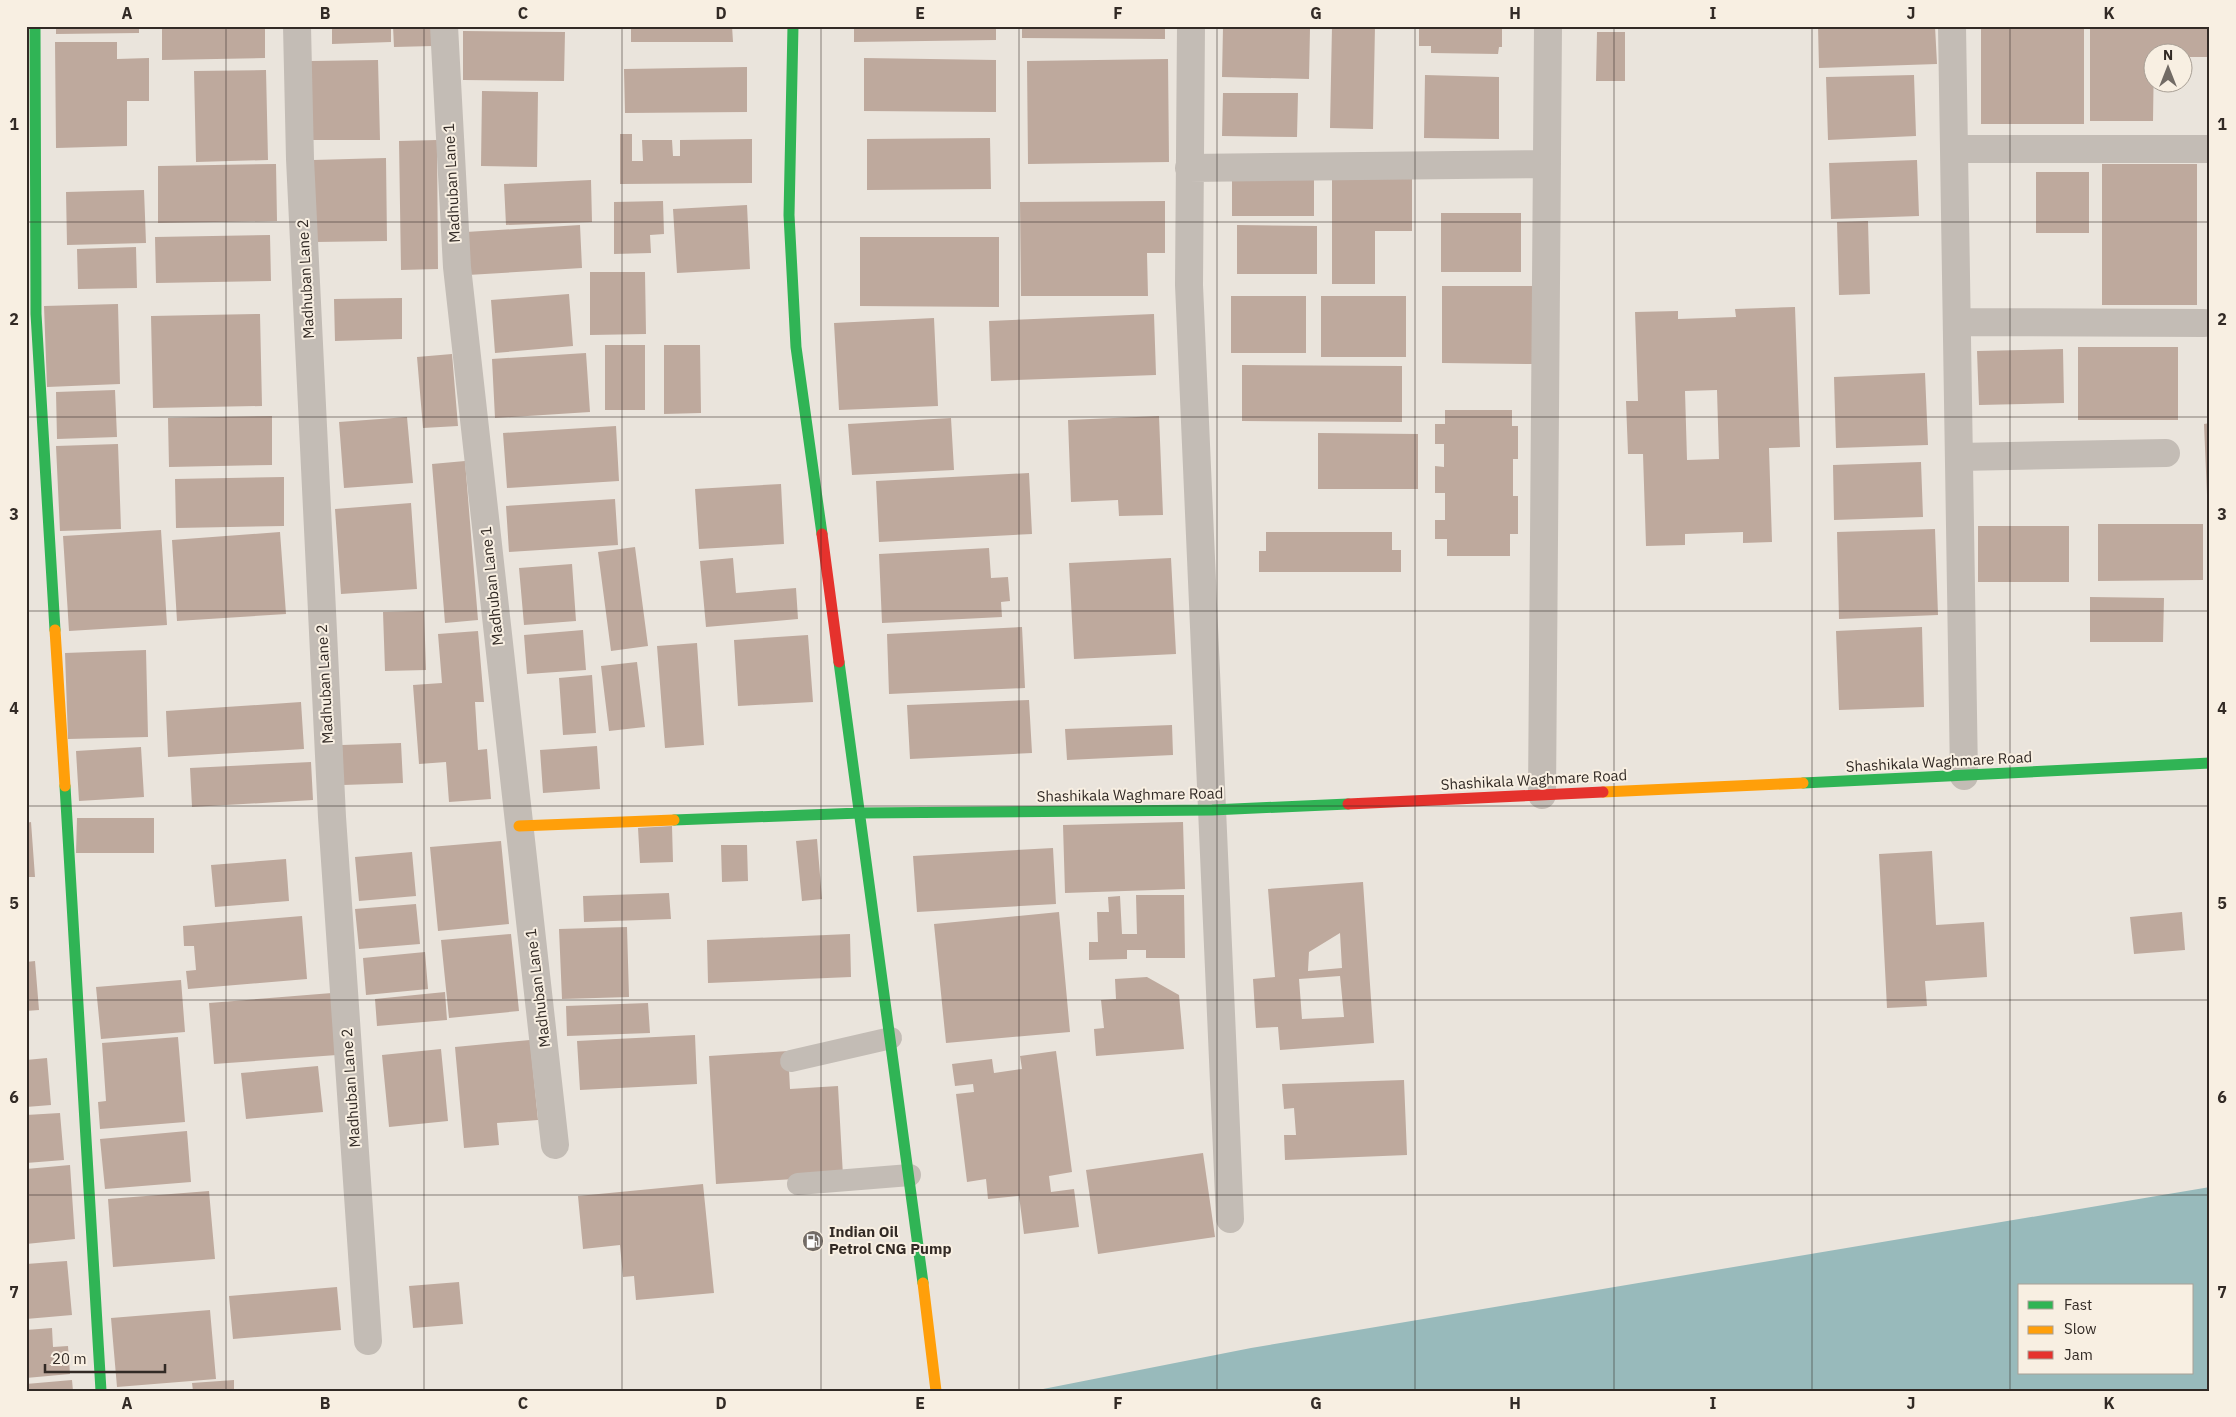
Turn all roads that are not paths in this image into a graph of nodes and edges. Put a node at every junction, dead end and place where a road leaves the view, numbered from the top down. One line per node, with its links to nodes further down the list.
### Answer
1 (35, 26): 29 (street)
2 (297, 26): 28 (street, Madhuban Lane 2)
3 (444, 26): 21 (street, Madhuban Lane 1)
4 (793, 26): 20 (street)
5 (1191, 26): 11 (street)
6 (1548, 26): 10 (street)
7 (1952, 26): 8 (street)
8 (1955, 149): 9 (street); 12 (street)
9 (2210, 149)
10 (1547, 164): 11 (street); 18 (street)
11 (1189, 168): 19 (street)
12 (1957, 322): 13 (street); 15 (street)
13 (2204, 323)
14 (2166, 453): 15 (street)
15 (1959, 458): 17 (street)
16 (2210, 763): 17 (street, Shashikala Waghmare Road)
17 (1964, 776): 18 (street, Shashikala Waghmare Road)
18 (1542, 795): 19 (street, Shashikala Waghmare Road)
19 (1212, 810): 20 (street, Shashikala Waghmare Road); 27 (street)
20 (860, 813): 21 (street, Shashikala Waghmare Road); 22 (street)
21 (519, 826): 24 (street, Madhuban Lane 1)
22 (891, 1038): 23 (lane); 25 (street)
23 (791, 1061)
24 (556, 1144)
25 (910, 1175): 26 (lane); 30 (street)
26 (798, 1184)
27 (1230, 1220)
28 (368, 1341)
29 (101, 1391)
30 (936, 1391)

